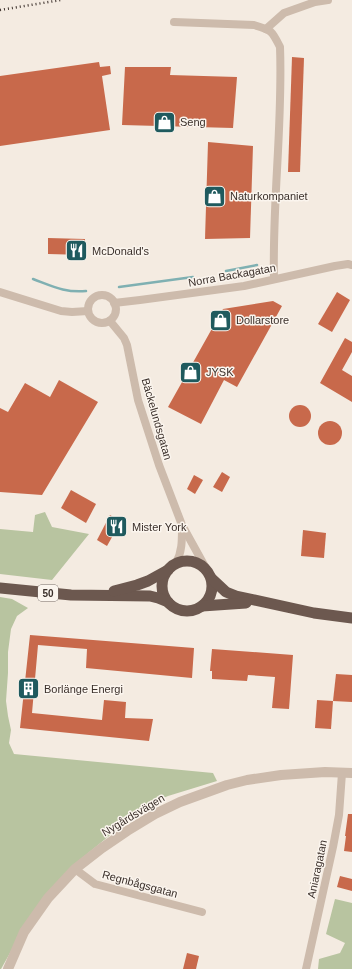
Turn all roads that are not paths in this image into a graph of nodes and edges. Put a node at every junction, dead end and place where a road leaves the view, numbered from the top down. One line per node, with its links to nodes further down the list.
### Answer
1 (328, 0): 3 (street)
2 (174, 22): 3 (street)
3 (266, 28): 5 (street)
4 (352, 265): 5 (street, Norra Backagatan)
5 (274, 279): 7 (street, Norra Backagatan)
6 (0, 292): 8 (street)
7 (114, 303): 8 (street); 9 (street)
8 (88, 310): 9 (street)
9 (110, 321): 10 (street, Bäckelundsgatan)
10 (182, 525): 11 (street, Bäckelundsgatan); 12 (street, Bäckelundsgatan)
11 (172, 567): 12 (highway); 14 (highway, 50); 15 (highway)
12 (210, 575): 16 (highway); 17 (highway)
13 (0, 588): 14 (highway, 50)
14 (96, 595): 15 (highway, 50)
15 (168, 602): 17 (highway)
16 (261, 602): 17 (highway); 18 (highway)
17 (202, 606)
18 (349, 618)
19 (347, 773): 20 (street, Nygårdsvägen); 23 (street, Aniaragatan)
20 (75, 869): 21 (street, Regnbågsgatan); 22 (street, Nygårdsvägen)
21 (202, 912)
22 (8, 969)
23 (306, 969)

